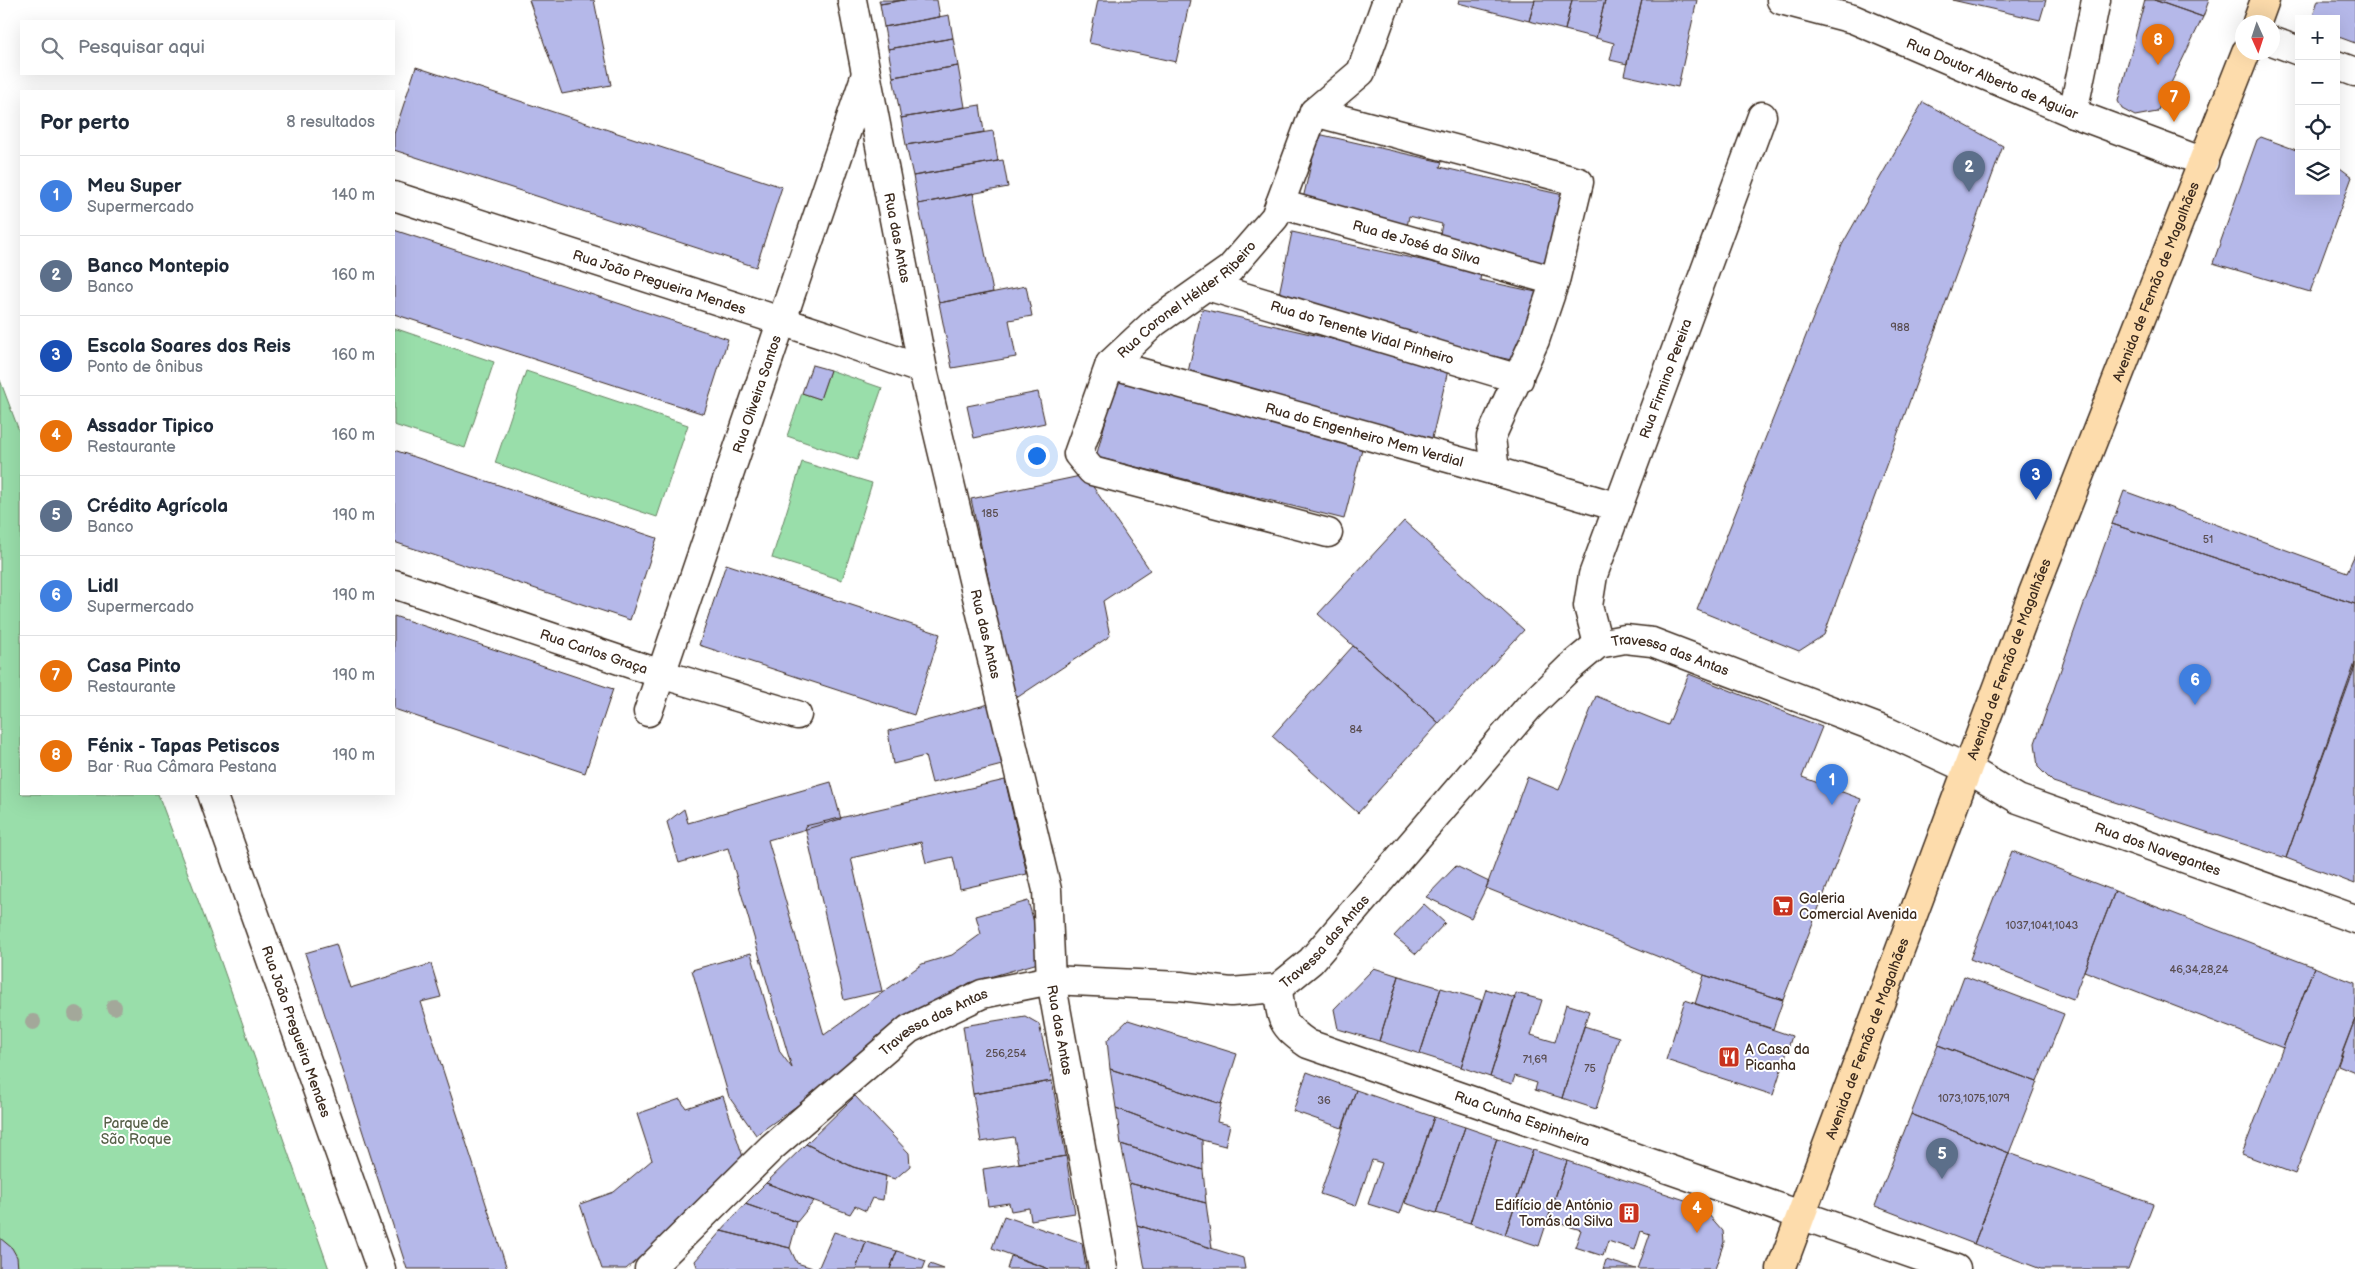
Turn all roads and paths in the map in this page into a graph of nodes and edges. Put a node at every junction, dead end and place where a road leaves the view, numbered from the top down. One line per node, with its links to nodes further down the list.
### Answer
1 (852, 0): 12 (street, Rua das Antas)
2 (1388, 0): 13 (street, Rua Coronel Hélder Ribeiro)
3 (1781, 0): 14 (street, Rua Doutor Alberto de Aguiar)
4 (2096, 0): 14 (street)
5 (2265, 0): 6 (main road)
6 (2260, 15)
7 (2280, 44): 8 (street)
8 (2295, 50)
9 (2243, 60): 16 (main road, Avenida de Fernão de Magalhães)
10 (2340, 66): 11 (street)
11 (2355, 72)
12 (866, 76): 21 (street, Rua Oliveira Santos); 23 (street, Rua das Antas)
13 (1314, 112): 18 (street, Rua Coronel Hélder Ribeiro); 19 (street)
14 (2073, 113): 16 (street, Rua Doutor Alberto de Aguiar)
15 (1762, 116): 26 (street, Rua Firmino Pereira)
16 (2204, 162): 33 (main road, Avenida de Fernão de Magalhães)
17 (395, 196): 21 (street, Rua João Pregueira Mendes)
18 (1280, 204): 19 (street, Rua de José da Silva); 20 (street, Rua Coronel Hélder Ribeiro)
19 (1555, 281): 24 (street)
20 (1207, 286): 22 (street, Rua Coronel Hélder Ribeiro); 24 (street, Rua do Tenente Vidal Pinheiro)
21 (783, 322): 23 (street, Rua João Pregueira Mendes); 30 (street, Rua Oliveira Santos)
22 (1110, 364): 25 (street, Rua do Engenheiro Mem Verdial); 27 (street, Rua Coronel Hélder Ribeiro)
23 (923, 370): 36 (street, Rua das Antas)
24 (1519, 379): 25 (street)
25 (1495, 471): 26 (street, Rua do Engenheiro Mem Verdial)
26 (1618, 507): 29 (street, Rua Firmino Pereira)
27 (1328, 533)
28 (395, 584): 30 (street, Rua Carlos Graça)
29 (1598, 644): 33 (street, Travessa das Antas); 37 (street, Travessa das Antas)
30 (661, 674): 31 (street, Rua Oliveira Santos); 32 (street, Rua Carlos Graça)
31 (648, 712)
32 (797, 715)
33 (1966, 768): 35 (street, Rua dos Navegantes); 38 (main road, Avenida de Fernão de Magalhães)
34 (212, 795): 39 (street, Rua João Pregueira Mendes)
35 (2355, 919)
36 (1051, 980): 37 (street, Travessa das Antas); 40 (street, Travessa das Antas); 41 (street, Rua das Antas)
37 (1278, 988): 38 (street, Rua Cunha Espinheira)
38 (1802, 1215): 42 (main road, Avenida de Fernão de Magalhães); 43 (street, Rua Cunha Espinheira)
39 (381, 1269)
40 (649, 1269)
41 (1103, 1269)
42 (1781, 1269)
43 (1956, 1269)

